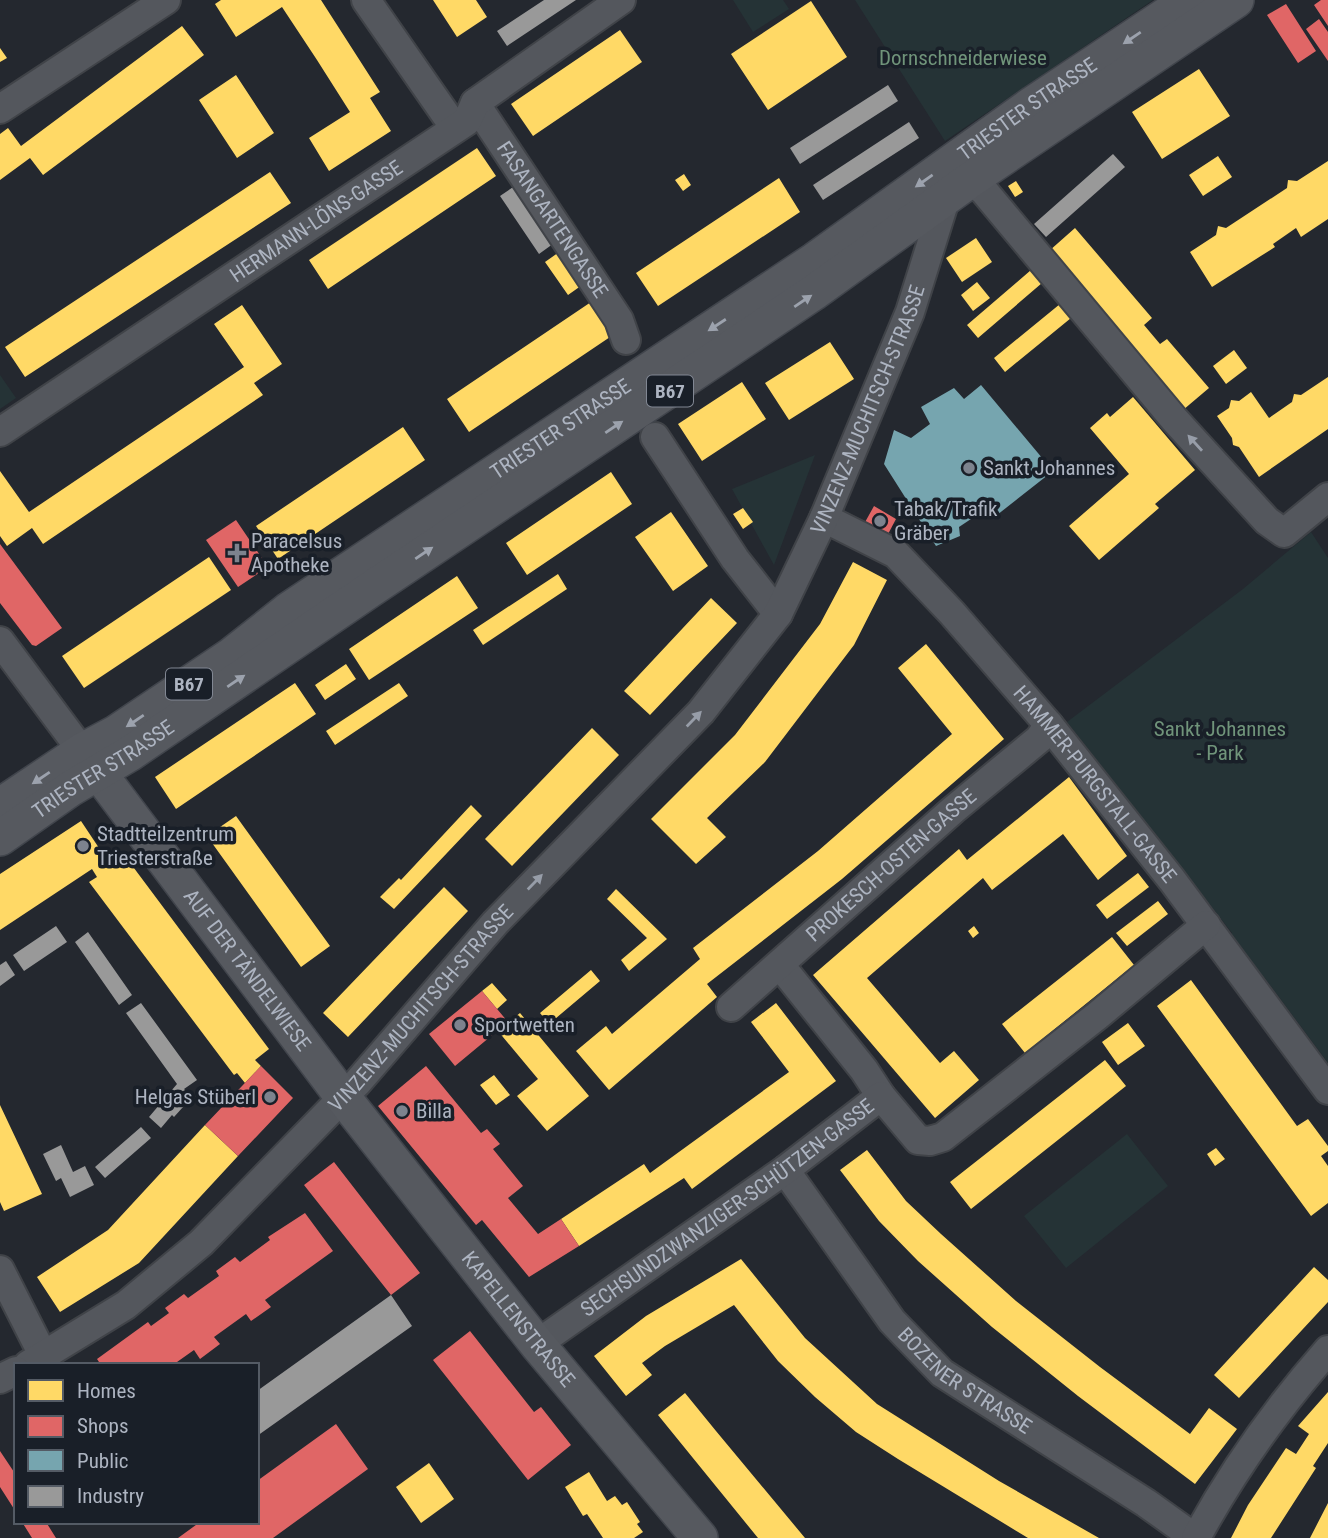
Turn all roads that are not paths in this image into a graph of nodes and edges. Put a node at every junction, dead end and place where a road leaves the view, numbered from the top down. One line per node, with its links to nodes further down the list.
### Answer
1 (166, 0): 7 (street)
2 (366, 0): 8 (street)
3 (621, 0): 6 (street, HERMANN-LÖNS-GASSE)
4 (1189, 0): 18 (main road, TRIESTER STRASSE / B67, one-way to 18)
5 (1236, 0): 9 (main road, TRIESTER STRASSE / B67)
6 (475, 103): 8 (street, HERMANN-LÖNS-GASSE); 10 (street, FASANGARTENGASSE)
7 (0, 108)
8 (455, 128): 11 (street, HERMANN-LÖNS-GASSE)
9 (958, 190): 13 (street, TRIESTER STRASSE, one-way to 9); 14 (street, VINZENZ-MUCHITSCH-STRASSE); 18 (main road, TRIESTER STRASSE / B67, one-way to 9)
10 (626, 340)
11 (0, 432)
12 (655, 438): 15 (street)
13 (1324, 509)
14 (824, 518): 15 (street, VINZENZ-MUCHITSCH-STRASSE); 17 (street, HAMMER-PURGSTALL-GASSE)
15 (778, 614): 25 (street, VINZENZ-MUCHITSCH-STRASSE, one-way to 15)
16 (0, 641): 18 (street, AUF DER TÄNDELWIESE)
17 (1049, 725): 21 (street, HAMMER-PURGSTALL-GASSE); 22 (street, PROKESCH-OSTEN-GASSE)
18 (90, 762): 19 (main road, TRIESTER STRASSE / B67, one-way to 19); 20 (main road, TRIESTER STRASSE / B67); 25 (main road, AUF DER TÄNDELWIESE)
19 (0, 806)
20 (0, 838)
21 (1206, 925): 24 (street, HAMMER-PURGSTALL-GASSE); 26 (street, SECHSUNDZWANZIGER-SCHÜTZEN-GASSE)
22 (780, 965): 23 (street, PROKESCH-OSTEN-GASSE); 26 (street)
23 (732, 1007)
24 (1328, 1090)
25 (342, 1096): 29 (main road, KAPELLENSTRASSE); 31 (street, VINZENZ-MUCHITSCH-STRASSE)
26 (881, 1096): 27 (street, SECHSUNDZWANZIGER-SCHÜTZEN-GASSE)
27 (785, 1170): 29 (street, SECHSUNDZWANZIGER-SCHÜTZEN-GASSE); 33 (street, BOZENER STRASSE)
28 (0, 1270): 31 (street)
29 (537, 1344): 32 (main road, KAPELLENSTRASSE)
30 (1328, 1350): 33 (street)
31 (36, 1361)
32 (700, 1538)
33 (1195, 1538)

